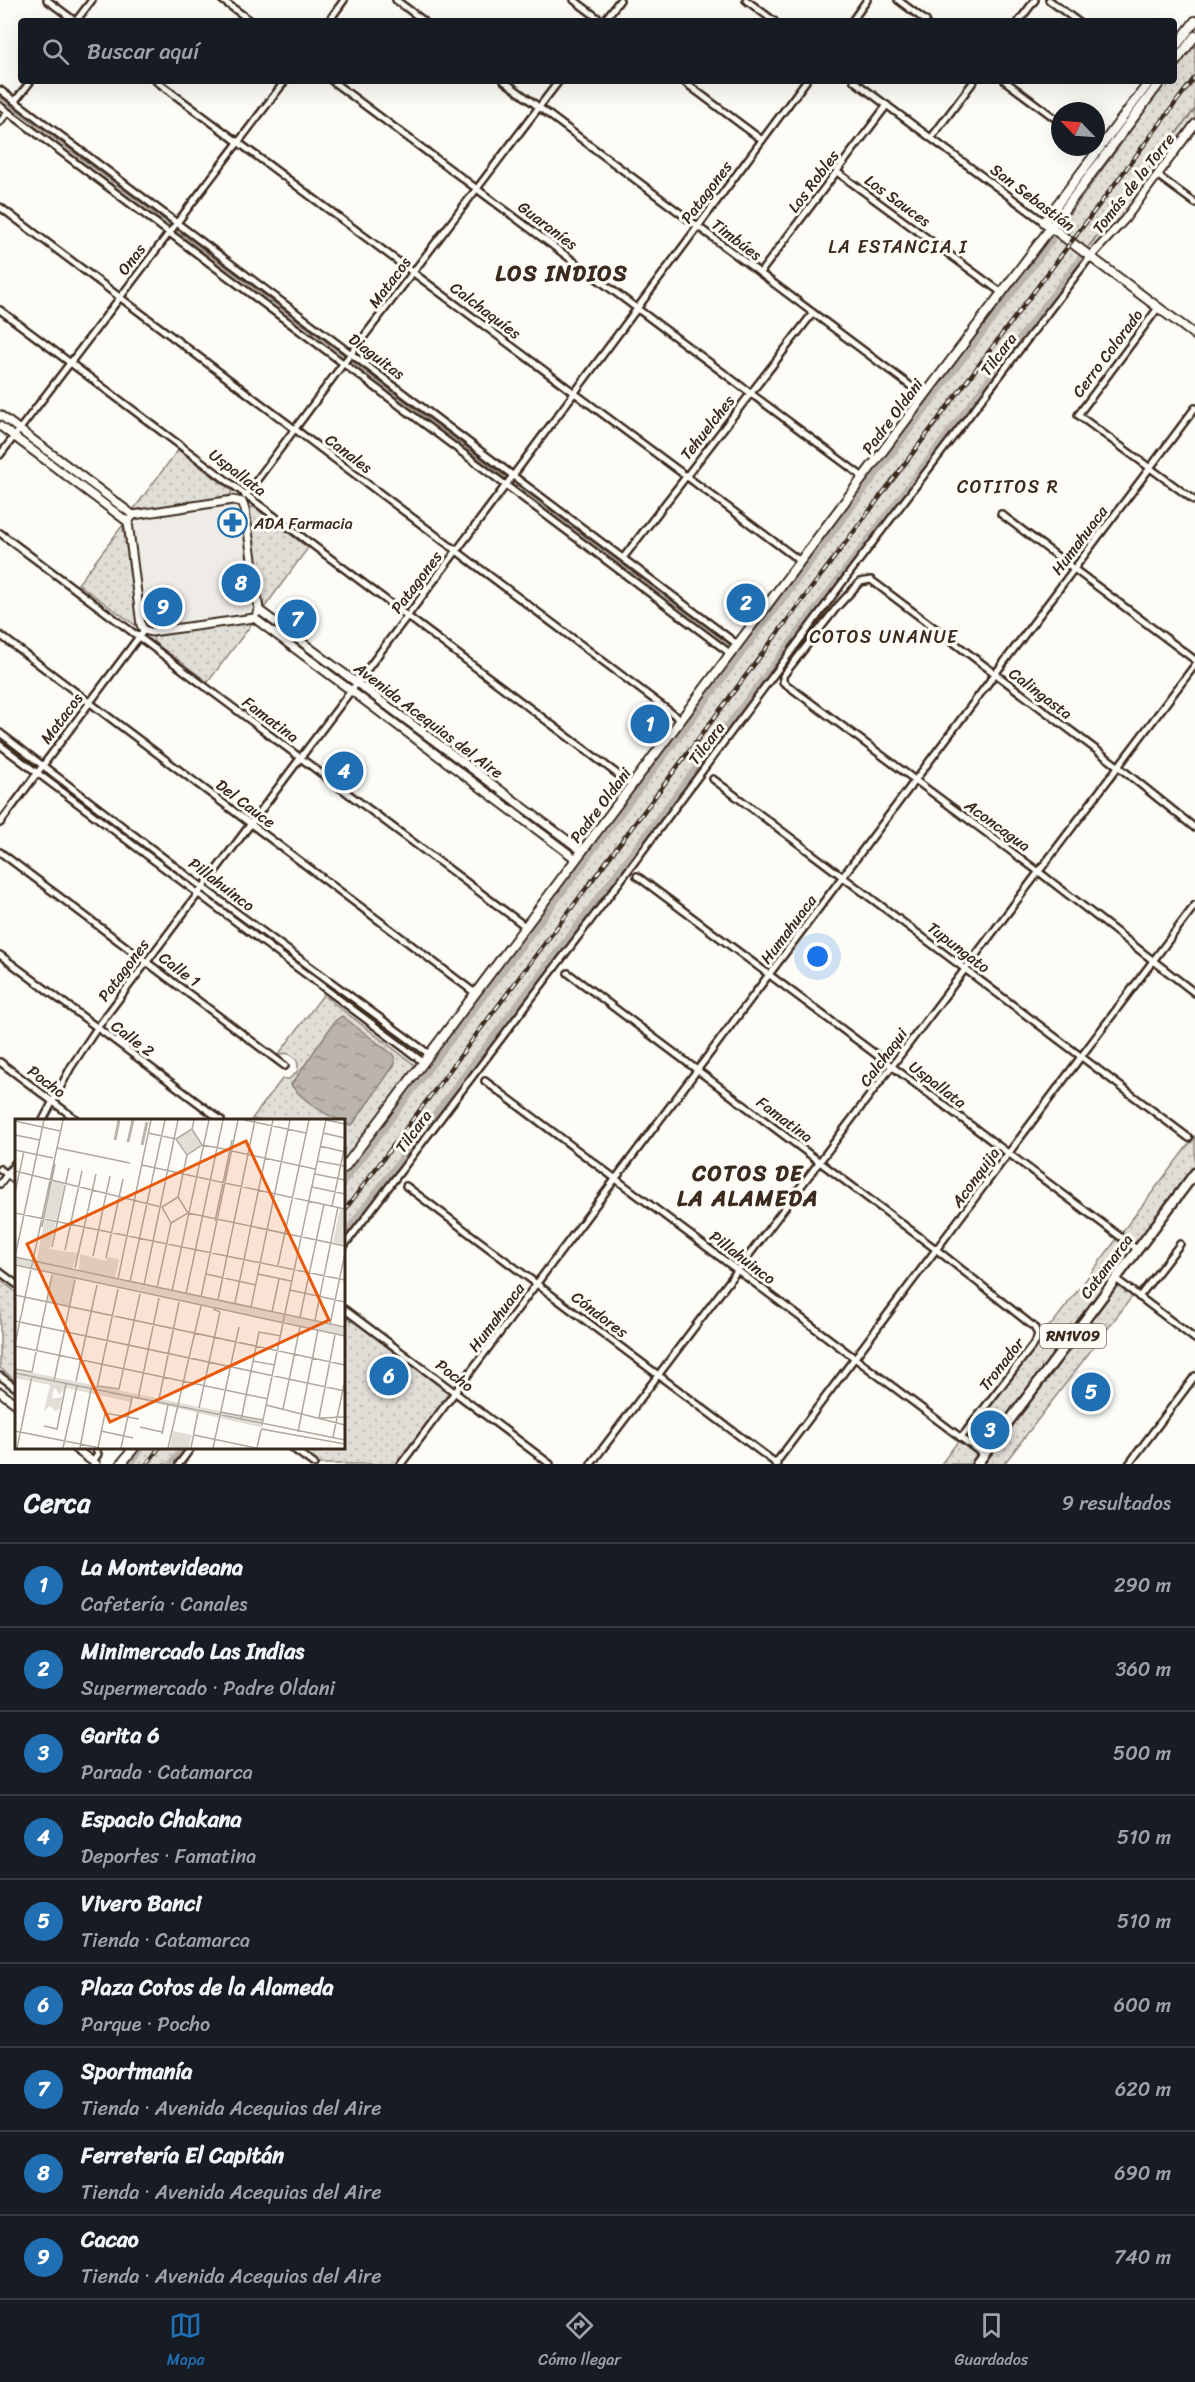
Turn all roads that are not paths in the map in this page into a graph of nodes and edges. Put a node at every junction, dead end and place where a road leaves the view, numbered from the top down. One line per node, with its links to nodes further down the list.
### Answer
1 (47, 0): 13 (street)
2 (92, 0): 14 (street)
3 (222, 0): 15 (street)
4 (345, 0): 16 (street)
5 (396, 0): 17 (street)
6 (574, 0): 18 (street)
7 (620, 0): 19 (street)
8 (746, 0): 20 (street)
9 (867, 0): 21 (street)
10 (898, 0): 22 (street)
11 (1035, 0): 23 (street)
12 (1049, 0): 24 (street)
13 (72, 18)
14 (78, 18)
15 (246, 18)
16 (331, 18)
17 (420, 18)
18 (599, 18)
19 (605, 18)
20 (770, 18)
21 (854, 18)
22 (922, 18)
23 (1021, 18)
24 (1073, 18)
25 (1195, 21): 27 (main road)
26 (1195, 36): 28 (main road)
27 (1177, 45)
28 (1177, 60)
29 (29, 84): 43 (street)
30 (160, 84): 54 (street, Calchaquíes)
31 (283, 84): 54 (street, Onas)
32 (336, 84): 59 (street, Guaraníes)
33 (508, 84): 46 (street, Timbúes)
34 (557, 84): 46 (street, Matacos)
35 (687, 84): 53 (street)
36 (804, 84): 53 (street, Patagones)
37 (858, 84): 44 (street, San Sebastián)
38 (972, 84): 52 (street)
39 (1009, 84): 48 (street)
40 (1148, 84): 51 (main road)
41 (1158, 84): 56 (main road, Padre Oldani)
42 (0, 90): 43 (street, Diaguitas)
43 (15, 101): 62 (street, Diaguitas)
44 (887, 105): 52 (street, San Sebastián); 57 (street, Los Robles)
45 (0, 106): 47 (street, Diaguitas)
46 (539, 107): 59 (street, Matacos); 64 (street, Timbúes)
47 (8, 112): 49 (street); 66 (street, Diaguitas)
48 (1051, 115)
49 (0, 122)
50 (1195, 124): 58 (street, Tomás de la Torre)
51 (1105, 137)
52 (931, 138): 63 (street, San Sebastián)
53 (762, 140): 64 (street, Patagones)
54 (239, 143): 62 (street, Onas); 68 (street, Calchaquíes)
55 (1090, 156): 63 (main road)
56 (1105, 156): 65 (main road, Padre Oldani)
57 (837, 172): 69 (street, Los Robles); 70 (street, Los Sauces)
58 (1157, 175): 60 (street); 67 (street, Tomás de la Torre)
59 (477, 189): 68 (street, Matacos); 72 (street, Guaraníes)
60 (1195, 203)
61 (0, 207): 71 (street, Canales)
62 (177, 222): 66 (street, Onas); 77 (street, Diaguitas)
63 (1044, 222): 65 (main road, San Sebastián)
64 (698, 226): 69 (street, Timbúes); 72 (street, Patagones)
65 (1051, 228): 67 (main road, San Sebastián); 70 (main road, Padre Oldani)
66 (168, 233): 71 (street, Onas); 79 (street, Diaguitas)
67 (1090, 257): 73 (main road, San Sebastián); 177 (street, Tilcara)
68 (413, 273): 77 (street, Matacos); 80 (street, Calchaquíes)
69 (760, 273): 75 (street, Timbúes)
70 (1002, 293): 82 (main road, Padre Oldani)
71 (119, 297): 78 (street, Onas); 87 (street, Canales)
72 (637, 307): 80 (street, Patagones); 81 (street, Guaraníes)
73 (1158, 308): 76 (main road, San Sebastián); 90 (street, Cerro Colorado)
74 (0, 310): 78 (street, Uspallata)
75 (813, 313): 81 (street, Tehuelches); 82 (street, Timbúes)
76 (1195, 335)
77 (351, 354): 79 (street, Matacos); 91 (street, Diaguitas)
78 (70, 362): 86 (street, Onas); 95 (street, Uspallata)
79 (343, 364): 87 (street, Matacos); 94 (street, Diaguitas)
80 (574, 393): 91 (street, Patagones); 92 (street, Calchaquíes)
81 (751, 393): 92 (street, Tehuelches); 93 (street, Guaraníes)
82 (924, 396): 93 (main road, Padre Oldani)
83 (1195, 408): 90 (street, Humahuaca)
84 (0, 415): 86 (street)
85 (0, 426): 88 (street)
86 (20, 429): 88 (street, Onas); 98 (street)
87 (295, 429): 95 (street, Matacos); 101 (street, Canales)
88 (14, 436): 89 (street, Onas); 99 (street)
89 (0, 455)
90 (1150, 468): 96 (street); 104 (street, Humahuaca)
91 (513, 476): 94 (street, Patagones); 102 (street, Diaguitas)
92 (686, 477): 102 (street, Tehuelches); 103 (street, Calchaquíes)
93 (863, 477): 103 (main road, Padre Oldani)
94 (506, 485): 101 (street, Patagones); 112 (street, Diaguitas)
95 (244, 498): 98 (street); 105 (street); 106 (street, Uspallata)
96 (1195, 501)
97 (1001, 514): 104 (street)
98 (133, 515): 99 (street)
99 (128, 522): 108 (street)
100 (0, 533): 110 (street, Famatina)
101 (456, 551): 106 (street, Patagones); 120 (street, Canales)
102 (623, 558): 111 (street, Diaguitas)
103 (800, 561): 111 (main road, Padre Oldani)
104 (1074, 570): 113 (street); 115 (street, Humahuaca)
105 (259, 610): 107 (street); 117 (street, Avenida Acequias del Aire)
106 (407, 616): 117 (street, Patagones); 129 (street, Uspallata)
107 (254, 618): 108 (street); 118 (street, Avenida Acequias del Aire)
108 (144, 630): 110 (street, Matacos)
109 (0, 634): 119 (street, Del Cauce)
110 (139, 638): 119 (street, Matacos); 123 (street, Famatina)
111 (737, 644): 112 (main road, Padre Oldani)
112 (730, 654): 120 (main road, Padre Oldani)
113 (1195, 660)
114 (1195, 665): 125 (street, Calchaqui)
115 (995, 675): 116 (street, Calingasta); 125 (street, Calingasta); 128 (street, Humahuaca)
116 (783, 682): 128 (street, Aconcagua)
117 (357, 683): 118 (street, Patagones); 133 (street, Avenida Acequias del Aire)
118 (351, 690): 123 (street, Patagones); 135 (street, Avenida Acequias del Aire)
119 (90, 703): 124 (street, Matacos); 131 (street, Del Cauce)
120 (681, 720): 129 (main road, Padre Oldani)
121 (0, 733): 124 (street, Pillahuinco)
122 (0, 745): 126 (street, Pillahuinco)
123 (300, 758): 131 (street, Patagones); 142 (street, Famatina)
124 (43, 765): 126 (street, Matacos); 139 (street, Pillahuinco)
125 (1119, 767): 132 (street, Calingasta); 136 (street, Calchaqui)
126 (37, 773): 130 (street, Matacos); 140 (street, Pillahuinco)
127 (713, 778): 138 (street, Tupungato)
128 (915, 781): 136 (street, Aconcagua); 138 (street, Humahuaca)
129 (632, 785): 133 (main road, Padre Oldani)
130 (0, 823)
131 (250, 824): 139 (street, Patagones); 149 (street, Del Cauce)
132 (1195, 828)
133 (582, 851): 135 (main road, Padre Oldani)
134 (0, 852): 145 (street, Calle 1)
135 (576, 859): 142 (main road, Padre Oldani)
136 (1039, 872): 144 (street, Aconcagua); 146 (street, Calchaqui)
137 (637, 876): 148 (street, Uspallata)
138 (844, 877): 146 (street, Tupungato); 148 (street, Humahuaca)
139 (202, 887): 140 (street, Patagones); 152 (street, Pillahuinco)
140 (198, 893): 145 (street, Patagones); 155 (street, Pillahuinco)
141 (1195, 905): 144 (street, Aconquija)
142 (525, 926): 149 (main road, Padre Oldani)
143 (0, 955): 151 (street, Calle 2)
144 (1153, 961): 150 (street, Aconcagua); 153 (street, Aconquija)
145 (147, 962): 151 (street, Patagones); 156 (street, Calle 1)
146 (965, 969): 153 (street, Tupungato); 157 (street, Calchaqui)
147 (568, 973): 158 (street, Famatina)
148 (770, 975): 157 (street, Uspallata); 158 (street, Humahuaca)
149 (475, 993): 152 (main road, Padre Oldani)
150 (1195, 993)
151 (97, 1028): 160 (street, Patagones); 163 (street, Calle 2)
152 (429, 1054): 155 (main road, Padre Oldani)
153 (1082, 1057): 164 (street, Tupungato); 165 (street, Aconquija)
154 (0, 1062): 160 (street, Pocho)
155 (423, 1062): 168 (main road, Padre Oldani)
156 (285, 1066)
157 (892, 1067): 165 (street, Uspallata); 167 (street, Calchaqui)
158 (698, 1071): 167 (street, Famatina); 172 (street, Humahuaca)
159 (485, 1081): 172 (street, Pillahuinco)
160 (53, 1102): 161 (street, Patagones); 162 (street, Pocho)
161 (44, 1119)
162 (76, 1119)
163 (220, 1119)
164 (1189, 1138)
165 (1008, 1154): 178 (street, Aconquija); 179 (street, Uspallata)
166 (15, 1163): 171 (street)
167 (820, 1163): 178 (street, Famatina); 180 (street, Calchaqui)
168 (345, 1167)
169 (0, 1169): 171 (street)
170 (1195, 1173): 179 (main road, Catamarca / RN1V09)
171 (7, 1174): 173 (street); 174 (street)
172 (616, 1179): 180 (street, Pillahuinco); 184 (street, Humahuaca)
173 (15, 1180)
174 (0, 1184)
175 (406, 1186): 184 (street, Cóndores)
176 (1180, 1244): 185 (street)
177 (345, 1245)
178 (937, 1250): 187 (street, Famatina); 189 (street, Aconquija)
179 (1137, 1250): 182 (main road, Catamarca / RN1V09)
180 (737, 1270): 189 (street, Pillahuinco); 190 (street, Calchaqui)
181 (0, 1272): 183 (street)
182 (1116, 1279): 185 (street); 203 (main road, Catamarca / RN1V09)
183 (15, 1283)
184 (538, 1284): 190 (street, Cóndores); 195 (street, Humahuaca)
185 (1139, 1297): 188 (street)
186 (345, 1310): 195 (street, Pocho)
187 (1038, 1334): 197 (street, Tronador)
188 (1195, 1339)
189 (855, 1358): 197 (street, Pillahuinco); 211 (street, Aconquija)
190 (658, 1375): 210 (street, Calchaqui); 211 (street, Cóndores)
191 (0, 1376): 193 (street)
192 (1195, 1376): 213 (street)
193 (15, 1387)
194 (0, 1392): 196 (street)
195 (456, 1393): 208 (street, Humahuaca); 209 (street, Pocho)
196 (15, 1403)
197 (961, 1438): 203 (street, Pillahuinco)
198 (75, 1449): 204 (street)
199 (96, 1449): 204 (street)
200 (133, 1449): 205 (main road)
201 (190, 1449): 206 (street)
202 (293, 1449): 207 (street)
203 (984, 1455): 212 (main road, Catamarca / RN1V09)
204 (95, 1463)
205 (121, 1464)
206 (179, 1464)
207 (314, 1464)
208 (401, 1464)
209 (550, 1464)
210 (591, 1464)
211 (776, 1464)
212 (977, 1464)
213 (1129, 1464)

